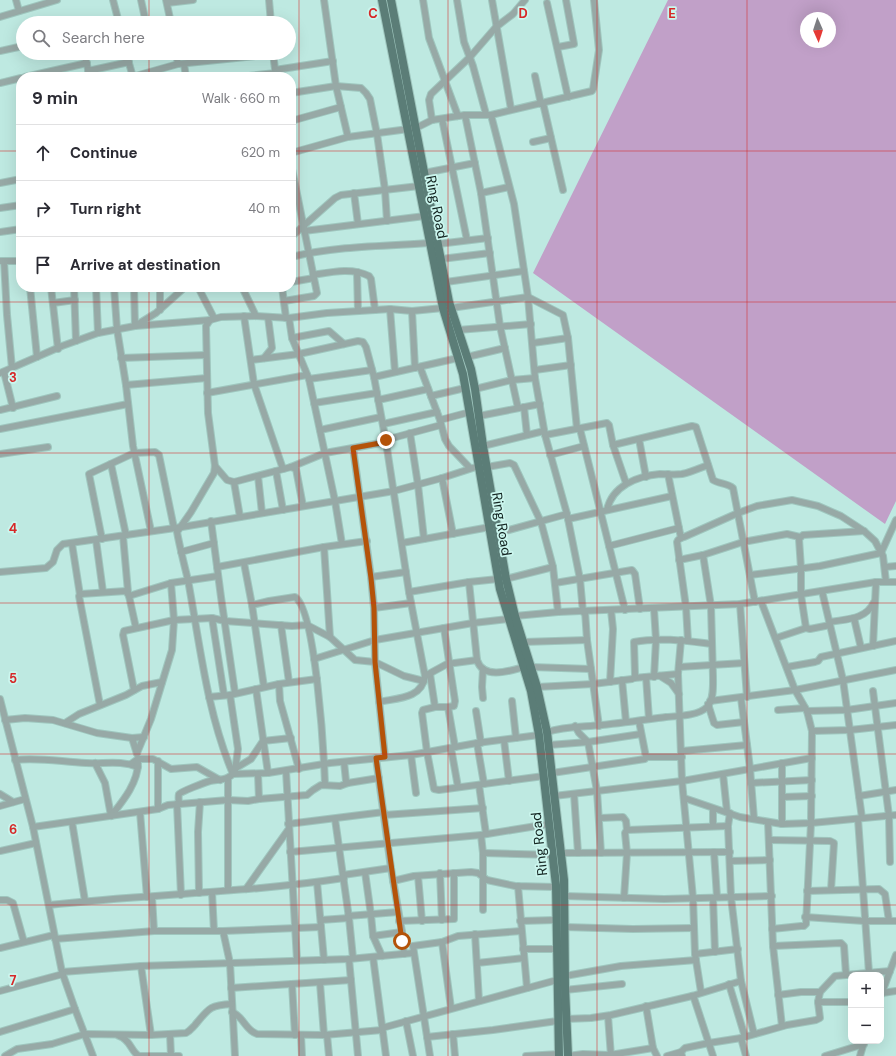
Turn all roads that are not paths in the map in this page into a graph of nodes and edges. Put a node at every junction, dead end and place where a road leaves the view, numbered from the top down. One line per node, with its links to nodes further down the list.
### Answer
1 (16, 0): 19 (street)
2 (57, 0): 17 (street)
3 (113, 0): 20 (street)
4 (141, 0): 21 (street)
5 (191, 0): 16 (street)
6 (269, 0): 23 (street)
7 (324, 0): 34 (street)
8 (382, 0): 62 (main road, Ring Road)
9 (391, 0): 62 (main road, Ring Road)
10 (423, 0): 48 (street)
11 (457, 0): 29 (street)
12 (492, 0): 25 (street)
13 (525, 0): 25 (street)
14 (566, 0): 26 (street)
15 (594, 0): 52 (street)
16 (167, 1): 22 (street)
17 (35, 3): 19 (street)
18 (547, 3): 26 (street)
19 (19, 11): 24 (street)
20 (116, 16)
21 (144, 16)
22 (169, 16)
23 (270, 16)
24 (0, 17)
25 (496, 27): 29 (street); 55 (street)
26 (558, 47): 52 (street)
27 (16, 48): 28 (street)
28 (0, 51)
29 (470, 57): 48 (street); 56 (street)
30 (86, 60): 36 (street)
31 (179, 60): 37 (street)
32 (218, 60): 37 (street)
33 (274, 60): 44 (street)
34 (333, 61): 45 (street); 50 (street)
35 (129, 62): 40 (street); 41 (street)
36 (87, 63): 38 (street); 39 (street)
37 (181, 64): 42 (street); 43 (street)
38 (47, 72)
39 (89, 72)
40 (96, 72)
41 (131, 72)
42 (151, 72)
43 (184, 72)
44 (276, 72)
45 (281, 72)
46 (535, 76): 53 (street)
47 (16, 79): 49 (street)
48 (445, 81): 58 (street); 61 (street)
49 (0, 83)
50 (336, 86): 51 (street); 54 (street); 63 (street)
51 (296, 92)
52 (568, 97): 53 (street)
53 (542, 103): 55 (street); 65 (street)
54 (341, 107): 60 (street); 64 (street)
55 (512, 109): 56 (street)
56 (489, 114): 57 (street); 74 (street)
57 (465, 115): 58 (street); 68 (street)
58 (458, 116): 59 (street)
59 (442, 119): 61 (street); 69 (street)
60 (296, 120)
61 (432, 120): 62 (street)
62 (412, 129): 63 (street); 70 (main road, Ring Road); 73 (main road, Ring Road)
63 (377, 134): 64 (street); 76 (street)
64 (348, 137): 67 (street)
65 (551, 138): 66 (street); 77 (street)
66 (533, 142)
67 (296, 150)
68 (475, 163): 69 (street); 79 (street)
69 (452, 168): 70 (street); 90 (street)
70 (424, 174): 91 (main road, Ring Road)
71 (16, 180): 72 (street)
72 (0, 183)
73 (419, 186): 76 (street); 82 (main road, Ring Road)
74 (509, 187): 79 (street); 98 (street)
75 (296, 189): 85 (street)
76 (384, 190): 78 (street); 83 (street)
77 (563, 190)
78 (354, 193): 84 (street); 85 (street)
79 (481, 193): 89 (street)
80 (16, 206): 81 (street)
81 (0, 208)
82 (425, 216): 83 (street); 91 (main road, Ring Road)
83 (387, 221): 84 (street)
84 (358, 224): 85 (street)
85 (304, 228): 88 (street); 92 (street)
86 (16, 230): 87 (street)
87 (0, 232)
88 (296, 234)
89 (488, 238): 90 (street); 93 (street)
90 (467, 240): 91 (street)
91 (434, 243): 92 (street); 95 (main road, Ring Road); 120 (main road, Ring Road)
92 (309, 253): 94 (street); 101 (street)
93 (490, 253): 95 (street); 100 (street)
94 (296, 256)
95 (441, 259): 103 (main road, Ring Road)
96 (2, 261): 97 (street); 155 (street)
97 (16, 261)
98 (524, 271): 100 (street); 115 (street)
99 (357, 272): 101 (street); 123 (street); 124 (street)
100 (493, 276): 103 (street); 118 (street)
101 (313, 277): 102 (street); 117 (street)
102 (296, 281)
103 (446, 282): 120 (main road, Ring Road)
104 (30, 292): 148 (street)
105 (52, 292): 119 (street)
106 (74, 292): 116 (street)
107 (96, 292): 136 (street)
108 (114, 292): 134 (street)
109 (134, 292): 132 (street)
110 (160, 292): 122 (street)
111 (180, 292): 122 (street)
112 (200, 292): 130 (street)
113 (244, 292): 127 (street)
114 (283, 292): 117 (street)
115 (528, 297): 118 (street); 131 (street); 138 (street)
116 (75, 300): 119 (street); 139 (street)
117 (284, 301): 129 (street)
118 (497, 302): 120 (street); 133 (street)
119 (53, 303): 144 (street)
120 (447, 308): 125 (street); 135 (main road, Ring Road); 151 (main road, Ring Road)
121 (390, 309): 123 (street); 125 (street); 158 (street)
122 (160, 310): 132 (street)
123 (375, 310): 124 (street)
124 (358, 311): 129 (street)
125 (412, 311): 154 (street)
126 (244, 316): 127 (street); 130 (street); 152 (street)
127 (256, 316): 128 (street)
128 (268, 317): 129 (street); 142 (street)
129 (288, 318): 137 (street)
130 (212, 319): 132 (street); 146 (street)
131 (531, 324): 133 (street); 140 (street)
132 (135, 326): 134 (street)
133 (500, 326): 135 (street); 143 (street)
134 (117, 329): 136 (street); 149 (street)
135 (458, 330): 151 (main road, Ring Road)
136 (98, 333): 139 (street)
137 (292, 338): 141 (street); 145 (street)
138 (568, 338): 140 (street); 153 (street)
139 (76, 341): 144 (street)
140 (533, 343): 156 (street)
141 (344, 344): 145 (street); 159 (street)
142 (272, 348): 147 (street); 150 (street)
143 (505, 348): 151 (street); 163 (street)
144 (58, 349): 148 (street)
145 (299, 354): 147 (street); 160 (street)
146 (206, 355): 149 (street); 161 (street)
147 (285, 355): 150 (street)
148 (37, 357): 155 (street)
149 (121, 358): 165 (street)
150 (264, 358): 152 (street)
151 (462, 358): 154 (street); 166 (main road, Ring Road); 167 (main road, Ring Road)
152 (251, 360): 164 (street)
153 (571, 366): 156 (street); 185 (street)
154 (418, 367): 158 (street); 168 (street)
155 (12, 368): 157 (street)
156 (535, 370): 162 (street)
157 (2, 372): 175 (street)
158 (395, 372): 159 (street)
159 (373, 373): 160 (street); 171 (street)
160 (308, 377): 164 (street); 172 (street)
161 (206, 378): 165 (street); 169 (street)
162 (536, 378): 163 (street); 174 (street)
163 (512, 380): 167 (street); 176 (street)
164 (254, 384): 169 (street); 208 (street)
165 (126, 386): 173 (street)
166 (465, 388): 168 (street); 179 (main road, Ring Road)
167 (475, 389): 180 (main road, Ring Road)
168 (430, 392): 171 (street); 178 (street)
169 (207, 393): 203 (street)
170 (57, 396): 175 (street)
171 (377, 396): 172 (street); 181 (street)
172 (314, 403): 186 (street)
173 (128, 404): 184 (street); 199 (street)
174 (540, 404): 176 (street); 188 (street)
175 (13, 408): 177 (street)
176 (521, 408): 180 (street); 189 (street)
177 (0, 410)
178 (437, 412): 182 (street); 183 (street)
179 (470, 412): 182 (street); 204 (main road, Ring Road)
180 (479, 416): 193 (main road, Ring Road)
181 (381, 417): 183 (street); 186 (street)
182 (440, 422): 187 (street); 207 (street)
183 (383, 424): 191 (street)
184 (0, 429)
185 (578, 429): 188 (street); 192 (street); 194 (street)
186 (320, 430): 197 (street)
187 (410, 433): 191 (street); 216 (street)
188 (545, 433): 189 (street); 200 (street)
189 (527, 435): 193 (street)
190 (639, 439): 192 (street); 202 (street); 212 (street)
191 (386, 441): 196 (street); 217 (street)
192 (613, 445): 215 (street)
193 (483, 446): 206 (main road, Ring Road)
194 (584, 446): 200 (street); 223 (street)
195 (48, 447): 198 (street)
196 (353, 448): 197 (street); 219 (street)
197 (325, 453): 205 (street); 220 (street)
198 (0, 454)
199 (134, 454): 201 (street); 233 (street); 235 (street)
200 (550, 456): 227 (street)
201 (111, 464): 239 (street); 242 (street)
202 (708, 465): 210 (street); 225 (street)
203 (215, 466): 214 (street); 231 (street)
204 (479, 466): 207 (street); 232 (main road, Ring Road)
205 (291, 467): 208 (street); 221 (street)
206 (487, 467): 230 (street); 238 (main road, Ring Road)
207 (470, 468): 213 (street)
208 (282, 469): 209 (street)
209 (276, 471): 211 (street); 222 (street)
210 (668, 474): 212 (street); 218 (street)
211 (258, 476): 214 (street); 224 (street)
212 (646, 477): 215 (street)
213 (442, 478): 216 (street); 237 (street)
214 (234, 482): 226 (street)
215 (626, 483): 223 (street)
216 (418, 485): 217 (street); 243 (street)
217 (394, 491): 219 (street); 247 (street)
218 (672, 496): 223 (street); 234 (street)
219 (359, 497): 220 (street); 244 (street)
220 (335, 501): 221 (street); 249 (street)
221 (303, 506): 222 (street)
222 (283, 510): 224 (street)
223 (604, 511): 227 (street); 250 (street)
224 (262, 513): 226 (street)
225 (738, 513): 236 (street); 241 (street); 245 (street)
226 (240, 517): 229 (street)
227 (567, 517): 230 (street); 269 (street)
228 (896, 520): 253 (street)
229 (211, 521): 231 (street); 246 (street)
230 (541, 522): 238 (street); 259 (street)
231 (182, 527): 233 (street); 252 (street)
232 (490, 527): 237 (street); 268 (main road, Ring Road)
233 (174, 528): 235 (street)
234 (679, 528): 241 (street); 250 (street)
235 (150, 531): 239 (street)
236 (864, 531): 240 (street); 253 (street)
237 (453, 534): 243 (street)
238 (498, 534): 268 (main road, Ring Road)
239 (125, 535): 242 (street); 280 (street)
240 (800, 537): 245 (street); 261 (street)
241 (681, 538): 255 (street)
242 (99, 539): 248 (street); 278 (street)
243 (424, 539): 247 (street)
244 (367, 541): 249 (street); 267 (street)
245 (743, 542): 254 (street); 265 (street)
246 (214, 543): 252 (street); 258 (street)
247 (402, 543): 263 (street)
248 (72, 544): 262 (street); 281 (street)
249 (342, 544): 251 (street)
250 (609, 546): 264 (street)
251 (324, 547): 256 (street); 312 (street)
252 (181, 552): 270 (street)
253 (881, 553): 260 (street); 261 (street)
254 (703, 556): 255 (street); 288 (street)
255 (680, 560): 290 (street)
256 (244, 563): 258 (street); 287 (street)
257 (896, 566): 260 (street)
258 (217, 567): 266 (street)
259 (553, 567): 268 (street); 276 (street)
260 (885, 567): 273 (street)
261 (802, 568): 265 (street); 282 (street)
262 (0, 572)
263 (406, 572): 267 (street); 279 (street)
264 (616, 574): 269 (street); 291 (street); 294 (street)
265 (750, 575): 284 (street)
266 (218, 576): 270 (street); 302 (street)
267 (371, 578): 289 (street)
268 (502, 579): 271 (street); 298 (main road, Ring Road)
269 (580, 579): 276 (street); 295 (street)
270 (187, 580): 275 (street); 300 (street)
271 (469, 582): 279 (street); 303 (street)
272 (876, 582): 273 (street); 277 (street); 283 (street)
273 (886, 582): 274 (street)
274 (896, 582)
275 (171, 583): 280 (street); 301 (street)
276 (555, 583): 296 (street)
277 (822, 591): 282 (street); 305 (street)
278 (103, 592): 280 (street); 281 (street)
279 (409, 592): 285 (street)
280 (129, 594): 308 (street)
281 (80, 595): 367 (street)
282 (801, 595): 284 (street); 310 (street)
283 (875, 599): 299 (street); 322 (street)
284 (758, 602): 286 (street); 313 (street)
285 (411, 603): 289 (street); 311 (street)
286 (740, 604): 288 (street); 329 (street)
287 (252, 605): 304 (street); 307 (street)
288 (711, 606): 290 (street); 321 (street)
289 (374, 608): 314 (street)
290 (686, 608): 292 (street); 318 (street)
291 (640, 609): 292 (street); 294 (street)
292 (654, 609): 316 (street)
293 (610, 610): 294 (street); 295 (street); 348 (street)
294 (625, 610)
295 (584, 611): 296 (street); 315 (street)
296 (558, 612): 298 (street)
297 (212, 618): 300 (street); 302 (street); 357 (street)
298 (511, 618): 303 (street); 320 (main road, Ring Road); 332 (main road, Ring Road)
299 (854, 618): 305 (street); 323 (street)
300 (194, 619): 301 (street); 359 (street)
301 (174, 620): 308 (street); 346 (street)
302 (225, 621): 304 (street); 357 (street)
303 (473, 623): 309 (street); 327 (street)
304 (256, 624): 306 (street); 351 (street)
305 (830, 624): 310 (street); 325 (street)
306 (281, 625): 307 (street); 347 (street)
307 (308, 625): 312 (street); 326 (street)
308 (136, 628): 354 (street)
309 (444, 628): 311 (street); 330 (street)
310 (806, 628): 313 (street)
311 (417, 632): 314 (street); 339 (street)
312 (330, 637): 324 (street)
313 (776, 638): 335 (street)
314 (375, 640): 324 (street); 328 (street)
315 (587, 640): 320 (street); 334 (street)
316 (656, 640): 317 (street); 341 (street); 342 (street)
317 (681, 640): 318 (street); 333 (street)
318 (688, 641): 321 (street)
319 (896, 641): 322 (street)
320 (523, 642): 332 (main road, Ring Road)
321 (712, 644): 331 (street)
322 (873, 646): 323 (street)
323 (861, 648): 325 (street)
324 (344, 650): 326 (street); 328 (street)
325 (837, 653): 335 (street); 345 (street)
326 (314, 659): 343 (street)
327 (477, 660): 330 (street); 336 (street)
328 (375, 662): 339 (street); 364 (street)
329 (744, 663): 331 (street); 362 (street)
330 (449, 664): 339 (street); 370 (street)
331 (713, 666): 333 (street); 365 (street)
332 (528, 667): 334 (street); 336 (street); 352 (main road, Ring Road); 388 (main road, Ring Road)
333 (679, 667): 338 (street)
334 (591, 668): 350 (street)
335 (787, 668): 355 (street)
336 (483, 669): 361 (street)
337 (896, 670): 345 (street)
338 (678, 674): 341 (street); 358 (street)
339 (426, 677): 364 (street); 369 (street)
340 (646, 677): 341 (street); 342 (street); 376 (street)
341 (657, 677): 358 (street)
342 (634, 678): 344 (street)
343 (317, 679): 347 (street); 415 (street)
344 (622, 680): 348 (street); 379 (street)
345 (843, 680): 355 (street); 373 (street)
346 (162, 682): 354 (street); 390 (street)
347 (289, 682): 349 (street)
348 (610, 682): 350 (street)
349 (280, 684): 351 (street); 392 (street)
350 (593, 684): 352 (street); 384 (street)
351 (264, 687): 353 (street)
352 (537, 687): 388 (main road, Ring Road)
353 (256, 689): 357 (street); 395 (street)
354 (134, 690): 367 (street)
355 (795, 690): 362 (street); 371 (street)
356 (873, 691): 368 (street)
357 (230, 694): 359 (street); 421 (street)
358 (678, 694): 375 (street)
359 (209, 697): 421 (street)
360 (0, 698): 377 (street)
361 (483, 698)
362 (744, 698): 365 (street); 380 (street)
363 (512, 701): 393 (street)
364 (379, 702): 405 (street)
365 (709, 703): 375 (street); 380 (street)
366 (896, 703): 368 (street)
367 (100, 705): 381 (street)
368 (875, 706): 373 (street); 385 (street)
369 (435, 707): 370 (street); 401 (street)
370 (448, 707): 400 (street)
371 (806, 709): 372 (street); 373 (street); 387 (street)
372 (778, 710)
373 (847, 710): 386 (street)
374 (476, 712): 397 (street)
375 (679, 716): 376 (street); 402 (street)
376 (649, 719): 378 (street)
377 (5, 720): 381 (street); 409 (street)
378 (639, 721): 379 (street); 389 (street)
379 (626, 722): 384 (street)
380 (744, 722): 399 (street)
381 (65, 723): 391 (street)
382 (896, 725): 385 (street)
383 (575, 726): 384 (street); 388 (street); 396 (street)
384 (600, 726)
385 (878, 727): 386 (street); 439 (street)
386 (850, 730): 387 (street); 445 (street)
387 (812, 731): 408 (street)
388 (543, 734): 393 (street); 398 (main road, Ring Road); 425 (main road, Ring Road)
389 (641, 734): 396 (street); 406 (street)
390 (144, 737): 391 (street); 404 (street)
391 (132, 738): 404 (street)
392 (291, 738): 395 (street); 419 (street)
393 (516, 738): 394 (street)
394 (504, 740): 397 (street); 429 (street)
395 (263, 741): 421 (street); 422 (street)
396 (588, 742): 398 (street); 416 (street)
397 (479, 743): 400 (street); 434 (street)
398 (548, 745): 425 (main road, Ring Road)
399 (747, 745): 402 (street); 418 (street)
400 (453, 747): 401 (street); 436 (street)
401 (427, 752): 403 (street); 436 (street)
402 (682, 754): 406 (street); 430 (street)
403 (411, 755): 405 (street); 440 (street)
404 (138, 756): 410 (street); 414 (street); 417 (street)
405 (385, 757): 407 (street)
406 (646, 757): 416 (street)
407 (376, 758): 411 (street); 426 (street)
408 (812, 758): 413 (street); 428 (street)
409 (15, 760): 412 (street); 449 (street)
410 (156, 760): 417 (street); 427 (street); 457 (street)
411 (344, 762): 415 (street); 432 (street)
412 (95, 763): 414 (street); 463 (street)
413 (782, 763): 418 (street); 431 (street)
414 (130, 764): 417 (street)
415 (324, 764): 419 (street); 435 (street)
416 (592, 767): 425 (street); 438 (street)
417 (138, 768): 463 (street)
418 (750, 768): 424 (street); 433 (street)
419 (299, 769): 420 (street)
420 (286, 771): 422 (street); 446 (street)
421 (232, 773): 423 (street); 427 (street); 451 (street)
422 (268, 773): 423 (street)
423 (258, 774): 450 (street)
424 (723, 774): 430 (street); 461 (street)
425 (548, 775): 429 (street); 443 (main road, Ring Road); 472 (main road, Ring Road)
426 (379, 778): 432 (street); 460 (street)
427 (220, 780): 454 (street)
428 (812, 780): 431 (street); 444 (street)
429 (509, 781): 434 (street)
430 (682, 781): 438 (street); 448 (street)
431 (782, 782): 433 (street); 447 (street)
432 (348, 783): 435 (street)
433 (751, 783): 467 (street)
434 (481, 784): 436 (street); 456 (street)
435 (325, 785): 446 (street)
436 (458, 787)
437 (896, 790): 439 (street)
438 (597, 791): 442 (street); 465 (street)
439 (886, 792): 445 (street); 464 (street)
440 (416, 793)
441 (0, 794): 452 (street)
442 (574, 794): 443 (street); 491 (street)
443 (554, 796): 495 (main road, Ring Road)
444 (812, 796): 447 (street); 471 (street)
445 (859, 796): 468 (street)
446 (287, 797): 450 (street); 477 (street)
447 (782, 797): 473 (street)
448 (684, 798): 458 (street); 478 (street)
449 (25, 799): 452 (street); 476 (street)
450 (259, 799): 451 (street)
451 (228, 800): 453 (street); 513 (street)
452 (13, 802): 455 (street)
453 (200, 802): 454 (street); 517 (street)
454 (178, 804): 457 (street); 518 (street)
455 (0, 806)
456 (483, 808): 460 (street); 480 (street)
457 (158, 809): 459 (street)
458 (713, 809): 461 (street); 474 (street)
459 (140, 812): 463 (street); 521 (street)
460 (384, 813): 466 (street); 484 (street)
461 (728, 813): 467 (street); 475 (street)
462 (896, 815): 464 (street)
463 (111, 816): 469 (street)
464 (889, 816): 468 (street); 498 (street)
465 (600, 818): 479 (street); 492 (street)
466 (335, 819): 477 (street); 485 (street)
467 (754, 819): 470 (street)
468 (860, 819): 471 (street); 512 (street)
469 (72, 822): 476 (street); 527 (street)
470 (768, 822): 473 (street); 481 (street)
471 (811, 823): 473 (street); 482 (street)
472 (549, 824): 480 (street); 495 (main road, Ring Road)
473 (782, 824)
474 (713, 826): 475 (street); 478 (street)
475 (728, 826): 489 (street)
476 (33, 827): 483 (street)
477 (288, 827): 487 (street); 511 (street)
478 (687, 828): 479 (street); 494 (street)
479 (627, 830): 493 (street)
480 (483, 834): 484 (street); 490 (street)
481 (769, 840): 482 (street); 496 (street)
482 (810, 841): 514 (street); 515 (street)
483 (36, 843): 486 (street); 528 (street)
484 (388, 843): 485 (street); 499 (street)
485 (339, 848): 487 (street); 503 (street)
486 (0, 850)
487 (290, 852): 508 (street)
488 (714, 852): 489 (street); 494 (street); 524 (street)
489 (730, 852): 497 (street)
490 (483, 853): 495 (street); 505 (street)
491 (578, 853): 492 (street); 495 (street)
492 (601, 853): 493 (street)
493 (626, 853): 494 (street); 522 (street)
494 (689, 853): 523 (street)
495 (557, 854): 510 (main road, Ring Road); 519 (main road, Ring Road)
496 (770, 860): 497 (street); 520 (street)
497 (730, 861): 525 (street)
498 (890, 862)
499 (391, 868): 500 (street); 506 (street)
500 (365, 872): 503 (street); 531 (street)
501 (440, 873): 502 (street); 504 (street); 535 (street)
502 (454, 873): 505 (street); 535 (street)
503 (343, 876): 507 (street); 532 (street)
504 (418, 876): 506 (street); 539 (street)
505 (482, 876): 509 (street); 529 (street)
506 (393, 881): 530 (street)
507 (317, 882): 508 (street); 534 (street)
508 (292, 885): 511 (street); 545 (street)
509 (518, 886): 510 (street); 540 (street)
510 (556, 887): 536 (main road, Ring Road)
511 (246, 889): 513 (street)
512 (862, 889): 514 (street); 537 (street); 541 (street)
513 (228, 890): 516 (street)
514 (831, 890): 515 (street)
515 (807, 891): 533 (street)
516 (212, 892): 517 (street); 548 (street)
517 (199, 893): 518 (street)
518 (180, 895): 521 (street)
519 (564, 896): 522 (street); 543 (main road, Ring Road)
520 (772, 896): 525 (street); 546 (street)
521 (150, 897): 527 (street); 547 (street)
522 (624, 898): 523 (street)
523 (693, 898): 524 (street); 544 (street)
524 (715, 898): 525 (street); 562 (street)
525 (731, 898): 561 (street)
526 (0, 900): 555 (street)
527 (85, 901): 528 (street)
528 (49, 906): 554 (street)
529 (482, 910)
530 (398, 912): 531 (street); 538 (street)
531 (371, 915): 532 (street); 553 (street)
532 (349, 917): 534 (street); 570 (street)
533 (805, 917): 537 (street); 546 (street)
534 (320, 920): 542 (street)
535 (442, 920): 539 (street)
536 (556, 920): 540 (street); 559 (main road, Ring Road)
537 (864, 920): 541 (street); 577 (street)
538 (399, 921): 539 (street); 551 (street)
539 (422, 921)
540 (520, 921): 550 (street)
541 (893, 921)
542 (321, 927): 545 (street); 572 (street)
543 (564, 927): 544 (street); 581 (main road, Ring Road)
544 (694, 928): 568 (street)
545 (295, 929): 549 (street); 571 (street)
546 (772, 929): 557 (street)
547 (154, 931): 548 (street); 554 (street)
548 (214, 931): 549 (street)
549 (223, 931): 573 (street)
550 (521, 931): 552 (street); 560 (street)
551 (402, 932): 553 (street); 564 (street)
552 (475, 934): 556 (street); 574 (street)
553 (373, 936): 566 (street)
554 (54, 937): 555 (street); 579 (street)
555 (24, 942): 558 (street)
556 (442, 942): 563 (street); 605 (street)
557 (773, 946): 580 (street); 598 (street)
558 (0, 948)
559 (556, 948): 560 (street); 583 (main road, Ring Road)
560 (523, 949): 569 (street)
561 (738, 949): 562 (street); 584 (street)
562 (715, 952): 568 (street)
563 (413, 953): 564 (street); 608 (street)
564 (404, 954): 566 (street)
565 (896, 955): 576 (street)
566 (382, 956): 567 (street)
567 (373, 957): 570 (street); 614 (street)
568 (695, 957): 581 (street); 595 (street)
569 (524, 958): 574 (street); 591 (street)
570 (351, 959): 572 (street); 582 (street)
571 (297, 960): 572 (street); 573 (street)
572 (324, 960)
573 (230, 963): 575 (street); 590 (street)
574 (477, 963): 600 (street)
575 (141, 966): 579 (street); 622 (street)
576 (890, 971): 578 (street); 589 (street)
577 (869, 972)
578 (880, 972)
579 (62, 973): 593 (street); 606 (street)
580 (846, 975): 596 (street)
581 (565, 976): 592 (main road, Ring Road)
582 (351, 980): 585 (street); 616 (street)
583 (557, 980): 591 (street); 612 (main road, Ring Road)
584 (741, 981): 588 (street); 620 (street)
585 (320, 983): 586 (street); 624 (street)
586 (292, 984): 590 (street); 623 (street)
587 (622, 984): 592 (street)
588 (729, 984): 595 (street); 626 (street)
589 (884, 986)
590 (231, 988): 603 (street)
591 (527, 988): 600 (street)
592 (565, 990): 610 (main road, Ring Road)
593 (0, 991)
594 (896, 991): 597 (street)
595 (701, 992): 599 (street)
596 (820, 992): 598 (street); 601 (street)
597 (884, 993)
598 (778, 995): 613 (street)
599 (692, 996): 604 (street); 627 (street)
600 (479, 1001): 605 (street)
601 (818, 1002): 602 (street); 613 (street)
602 (848, 1002)
603 (232, 1004): 607 (street); 618 (street)
604 (646, 1006): 609 (street); 630 (street)
605 (451, 1008): 608 (street)
606 (74, 1009): 615 (street); 617 (street)
607 (232, 1012): 623 (street); 640 (street)
608 (424, 1016): 611 (street); 625 (street)
609 (608, 1016): 610 (street); 634 (street)
610 (566, 1019): 649 (main road, Ring Road)
611 (406, 1021): 614 (street); 645 (street)
612 (557, 1021): 619 (street); 632 (main road, Ring Road)
613 (782, 1026): 620 (street)
614 (382, 1029): 616 (street); 644 (street)
615 (1, 1030)
616 (356, 1033): 624 (street); 643 (street)
617 (85, 1034): 621 (street); 635 (street); 636 (street)
618 (170, 1034): 622 (street); 638 (street)
619 (453, 1034): 625 (street); 647 (street)
620 (754, 1034): 626 (street)
621 (116, 1035): 622 (street); 637 (street)
622 (151, 1035)
623 (298, 1035): 624 (street); 641 (street)
624 (325, 1035): 642 (street)
625 (427, 1037): 646 (street)
626 (743, 1038): 627 (street); 653 (street)
627 (709, 1042): 631 (street); 652 (street)
628 (861, 1044): 654 (street)
629 (864, 1044): 655 (street)
630 (653, 1048): 634 (street); 650 (street)
631 (682, 1054): 651 (street)
632 (559, 1055): 648 (street)
633 (584, 1055): 634 (street); 649 (street)
634 (611, 1055)
635 (5, 1056)
636 (93, 1056)
637 (168, 1056): 638 (street)
638 (171, 1056): 639 (street)
639 (179, 1056)
640 (235, 1056)
641 (302, 1056)
642 (329, 1056)
643 (358, 1056)
644 (386, 1056)
645 (413, 1056)
646 (430, 1056)
647 (455, 1056)
648 (526, 1056)
649 (568, 1056)
650 (657, 1056)
651 (667, 1056)
652 (713, 1056)
653 (746, 1056)
654 (825, 1056)
655 (860, 1056)

